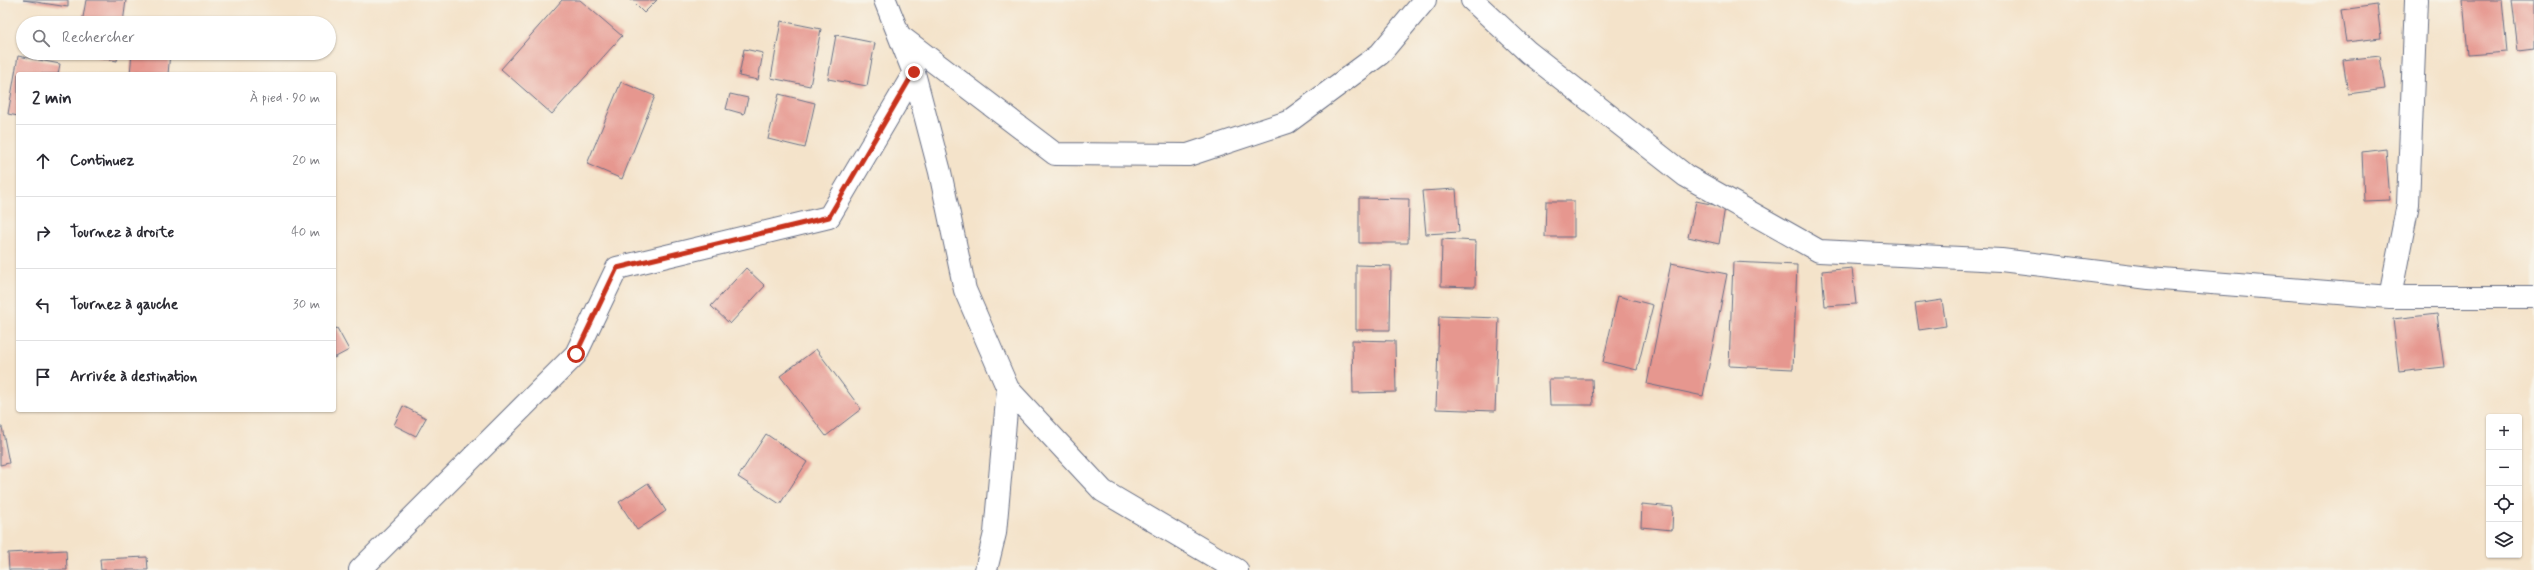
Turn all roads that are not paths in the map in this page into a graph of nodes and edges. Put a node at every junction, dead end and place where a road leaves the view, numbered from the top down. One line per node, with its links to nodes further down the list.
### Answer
1 (885, 0): 5 (street)
2 (1425, 0): 5 (street)
3 (1472, 0): 7 (street)
4 (2416, 0): 7 (street)
5 (899, 36): 6 (street)
6 (914, 72): 9 (street); 10 (street)
7 (2390, 296): 8 (street)
8 (2534, 297)
9 (1008, 389): 11 (street); 12 (street)
10 (360, 570)
11 (986, 570)
12 (1237, 570)

